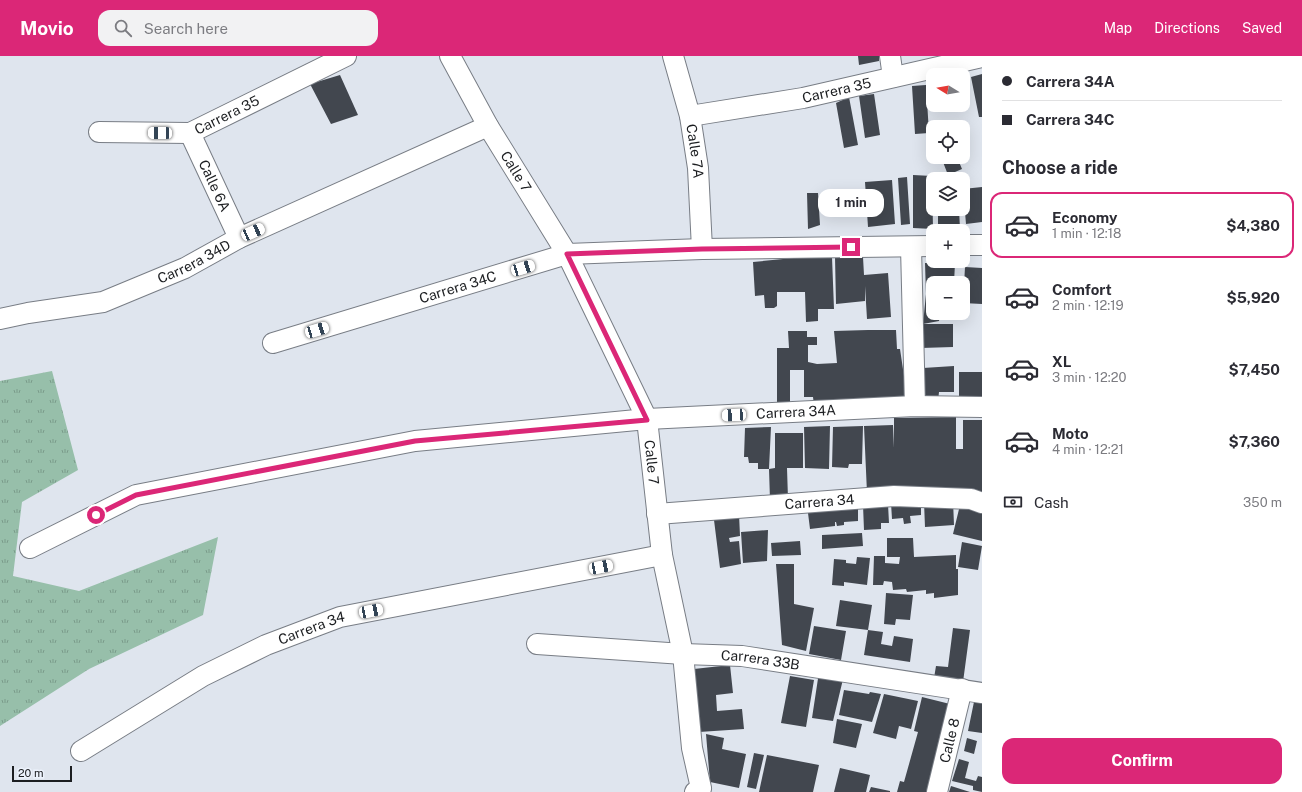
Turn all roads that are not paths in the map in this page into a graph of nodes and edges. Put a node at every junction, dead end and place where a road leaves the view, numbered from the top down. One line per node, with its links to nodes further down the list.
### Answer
1 (346, 56): 10 (street, Carrera 35)
2 (450, 56): 8 (street, Calle 7)
3 (673, 56): 7 (street, Calle 7A)
4 (890, 56): 6 (street)
5 (982, 57): 6 (street, Carrera 35)
6 (893, 78): 7 (street, Carrera 35)
7 (690, 116): 16 (street, Calle 7A)
8 (488, 126): 11 (street, Carrera 34D); 17 (street, Calle 7)
9 (99, 132): 10 (street, Carrera 35)
10 (190, 133): 11 (street, Calle 6A)
11 (239, 238): 18 (street, Carrera 34D)
12 (970, 245): 13 (street)
13 (982, 245)
14 (926, 246): 15 (street, Carrera 34C)
15 (911, 247): 16 (street, Carrera 34C); 20 (street)
16 (702, 249): 17 (street, Carrera 34C)
17 (567, 254): 19 (street, Carrera 34C); 22 (street, Calle 7)
18 (0, 319)
19 (273, 343)
20 (915, 406): 21 (street, Carrera 34A); 22 (street, Carrera 34A)
21 (982, 407)
22 (647, 420): 24 (street, Calle 7); 25 (street, Carrera 34A)
23 (982, 503): 24 (street, Carrera 34)
24 (657, 514): 26 (street, Calle 7)
25 (30, 548)
26 (662, 555): 28 (street, Calle 7); 31 (street, Carrera 34)
27 (537, 644): 28 (street, Carrera 33B)
28 (683, 654): 29 (street, Carrera 33B); 32 (street, Calle 7)
29 (962, 690): 30 (street, Carrera 33B); 33 (street, Calle 8)
30 (982, 693)
31 (81, 751)
32 (704, 791)
33 (937, 792)

